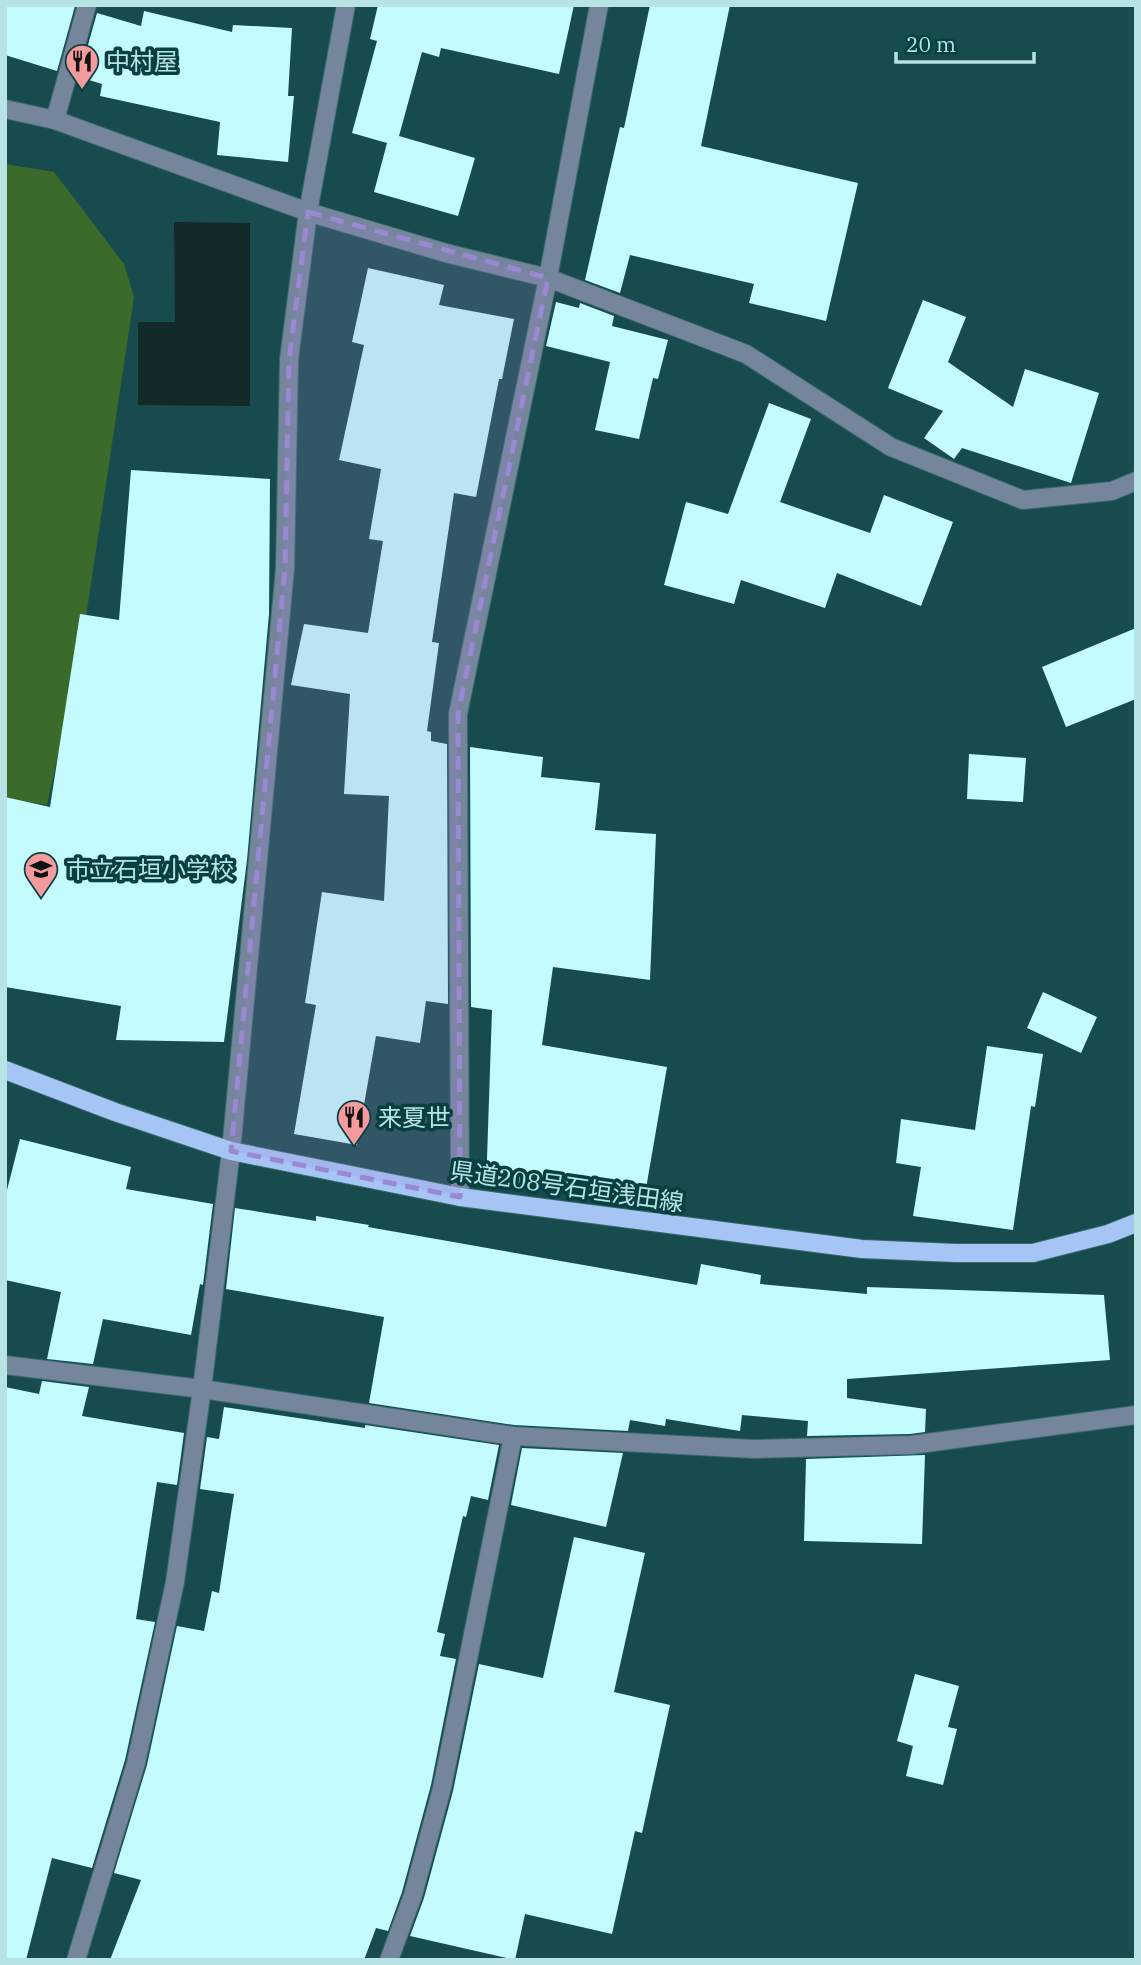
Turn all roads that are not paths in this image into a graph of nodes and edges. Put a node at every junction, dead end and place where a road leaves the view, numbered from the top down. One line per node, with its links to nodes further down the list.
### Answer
1 (87, 5): 5 (street)
2 (346, 5): 6 (street)
3 (599, 5): 7 (street)
4 (5, 109): 5 (street)
5 (55, 120): 6 (street)
6 (308, 212): 7 (street); 10 (street)
7 (548, 278): 8 (street); 11 (street)
8 (1136, 481)
9 (5, 1070): 10 (main road, 県道208号石垣浅田線)
10 (231, 1152): 11 (main road, 県道208号石垣浅田線); 14 (street)
11 (460, 1197): 12 (main road, 県道208号石垣浅田線)
12 (1136, 1223)
13 (5, 1365): 14 (street)
14 (202, 1389): 16 (street); 17 (street)
15 (1136, 1415): 16 (street)
16 (513, 1436): 18 (street)
17 (76, 1960)
18 (389, 1960)

